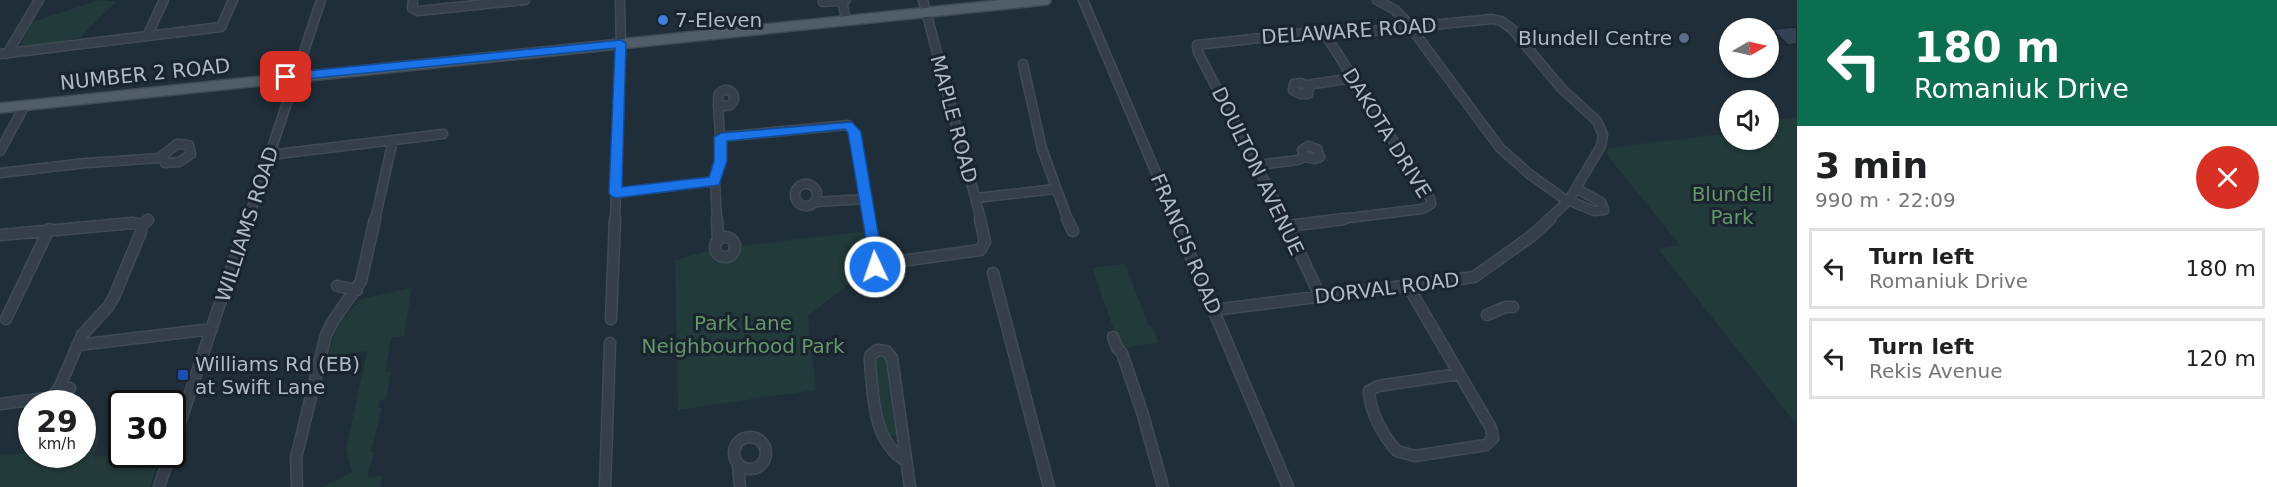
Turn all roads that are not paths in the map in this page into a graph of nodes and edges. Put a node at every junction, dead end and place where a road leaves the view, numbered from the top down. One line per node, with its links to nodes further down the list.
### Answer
1 (39, 0): 22 (street)
2 (164, 0): 19 (street)
3 (233, 0): 19 (street)
4 (321, 0): 24 (street, WILLIAMS ROAD)
5 (413, 0): 6 (street)
6 (525, 0)
7 (620, 0): 20 (street)
8 (844, 0): 13 (street); 15 (street)
9 (923, 0): 14 (street, MAPLE ROAD)
10 (1046, 0): 14 (main road, NUMBER 2 ROAD)
11 (1083, 0): 58 (street, FRANCIS ROAD)
12 (1377, 0): 17 (street)
13 (823, 2)
14 (926, 12): 15 (main road, NUMBER 2 ROAD); 43 (street, MAPLE ROAD)
15 (846, 20): 20 (main road, NUMBER 2 ROAD)
16 (1502, 21): 17 (street, DELAWARE ROAD); 41 (street, DORVAL ROAD)
17 (1410, 27): 18 (street, DELAWARE ROAD); 45 (street)
18 (1323, 31): 21 (street, DELAWARE ROAD); 25 (street, DAKOTA DRIVE)
19 (148, 34): 22 (street)
20 (621, 43): 24 (main road, NUMBER 2 ROAD); 42 (street)
21 (1197, 45): 37 (street, DOULTON AVENUE)
22 (3, 54)
23 (1023, 64): 40 (street)
24 (296, 76): 28 (main road, NUMBER 2 ROAD); 34 (street, WILLIAMS ROAD)
25 (1353, 78): 26 (street); 47 (street, DAKOTA DRIVE)
26 (1307, 85)
27 (718, 103): 31 (street)
28 (25, 105): 29 (main road, NUMBER 2 ROAD); 33 (street)
29 (0, 108)
30 (443, 134): 32 (street)
31 (721, 137): 39 (street); 44 (street)
32 (393, 140): 34 (street); 55 (street)
33 (0, 151)
34 (270, 155): 62 (street, WILLIAMS ROAD)
35 (1305, 157): 37 (street)
36 (162, 158): 38 (street)
37 (1257, 165): 47 (street, DOULTON AVENUE)
38 (0, 173)
39 (715, 182): 42 (street); 51 (street)
40 (1056, 189): 43 (street); 49 (street)
41 (1577, 189): 45 (street, DORVAL ROAD); 45 (street)
42 (616, 193): 61 (street)
43 (976, 198): 44 (street, MAPLE ROAD)
44 (866, 199): 46 (street)
45 (1569, 200): 54 (street, DORVAL ROAD)
46 (815, 202)
47 (1288, 226): 56 (street, DOULTON AVENUE)
48 (49, 229): 50 (street); 60 (street); 65 (street)
49 (1073, 231)
50 (0, 235)
51 (718, 241)
52 (993, 273): 77 (street)
53 (337, 286): 55 (street)
54 (1408, 286): 56 (street, DORVAL ROAD); 66 (street)
55 (357, 290): 73 (street)
56 (1320, 296): 58 (street, DORVAL ROAD)
57 (1513, 307): 59 (street)
58 (1214, 310): 79 (street, FRANCIS ROAD)
59 (1487, 315)
60 (6, 318)
61 (611, 320)
62 (212, 329): 65 (street); 68 (street, WILLIAMS ROAD)
63 (1113, 337): 78 (street)
64 (610, 343): 74 (street)
65 (78, 345): 67 (street)
66 (1459, 374): 66 (street)
67 (0, 404)
68 (186, 406)
69 (906, 461): 69 (street); 76 (street)
70 (738, 465): 75 (street)
71 (165, 468): 72 (street)
72 (159, 487)
73 (297, 487)
74 (604, 487)
75 (740, 487)
76 (910, 487)
77 (1049, 487)
78 (1163, 487)
79 (1288, 487)

